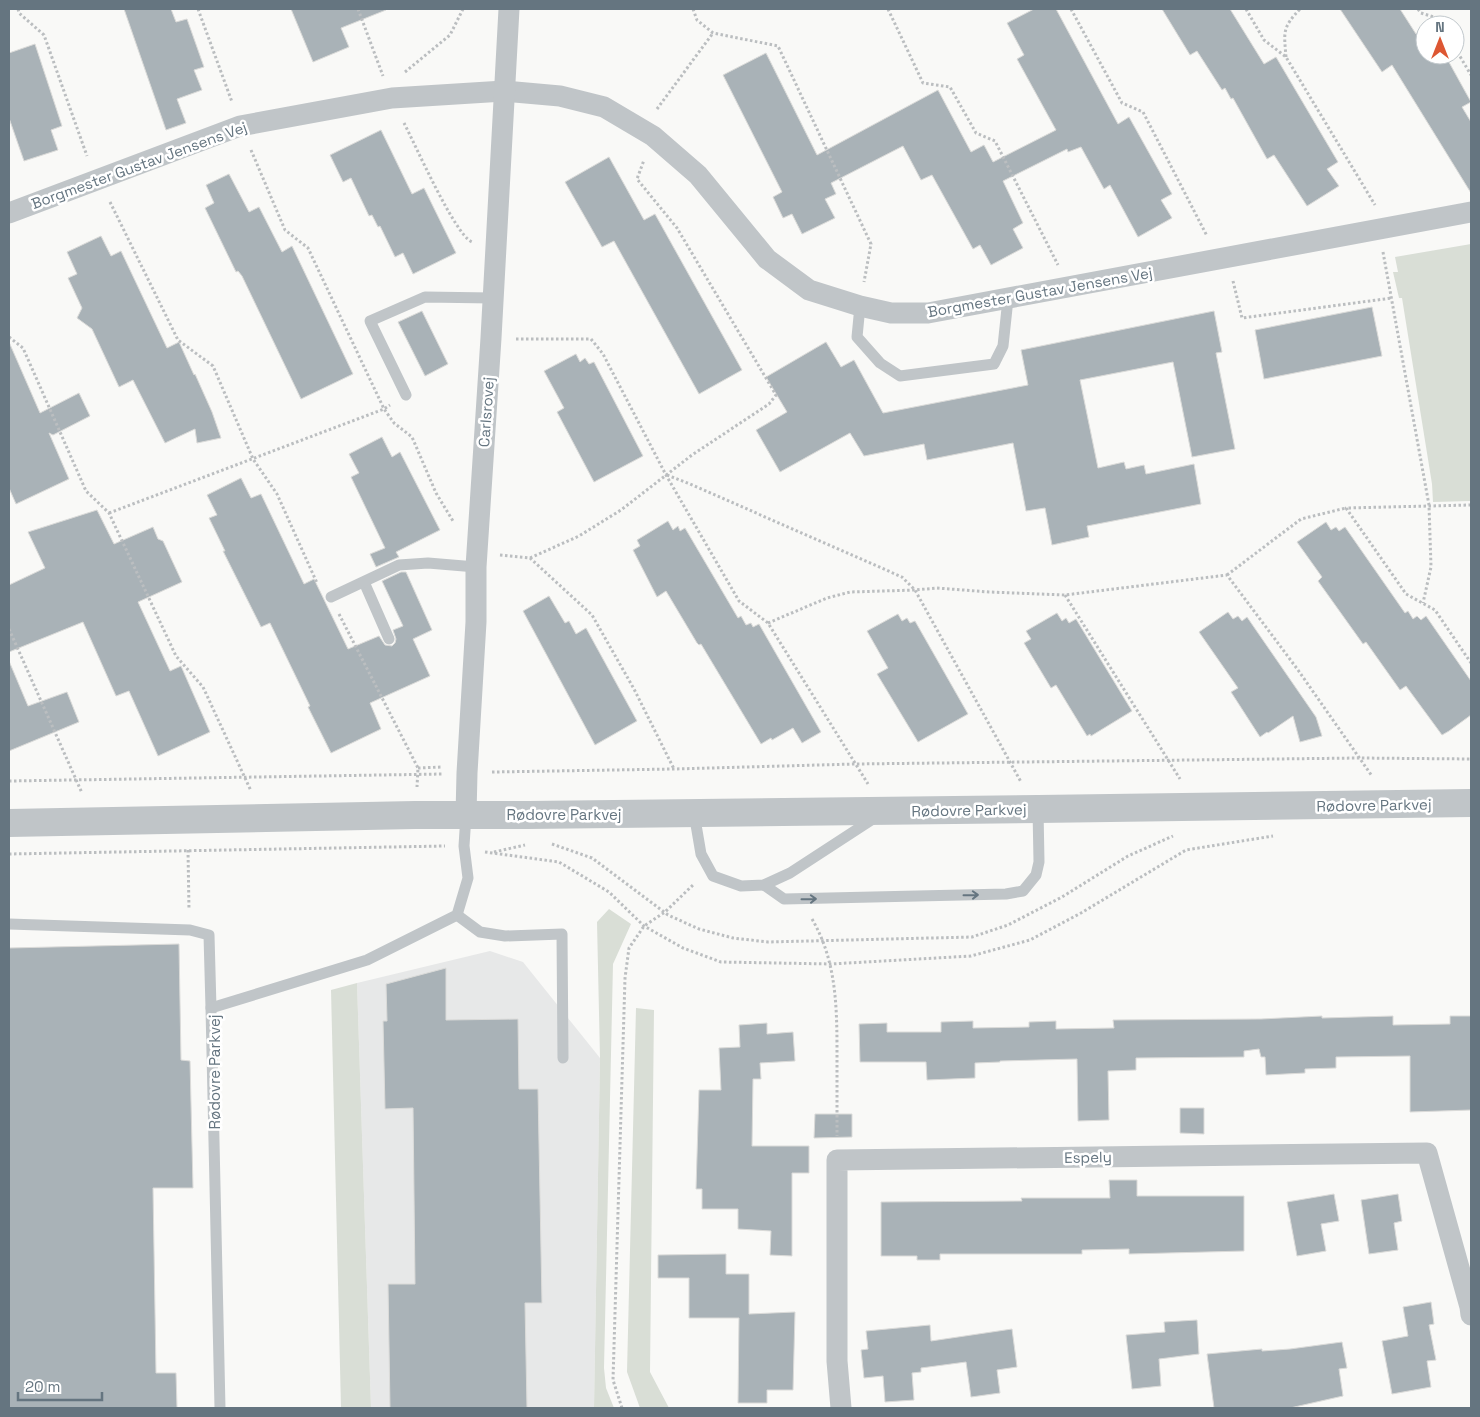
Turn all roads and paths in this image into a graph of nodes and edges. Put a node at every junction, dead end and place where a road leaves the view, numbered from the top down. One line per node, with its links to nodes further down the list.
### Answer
1 (18, 9): 19 (path)
2 (198, 9): 17 (path)
3 (358, 9): 16 (path)
4 (464, 9): 16 (path)
5 (509, 9): 15 (street, Carlsrovej)
6 (692, 9): 13 (path)
7 (888, 9): 25 (path)
8 (1071, 9): 24 (path)
9 (1246, 9): 14 (path)
10 (1300, 9): 14 (path)
11 (1418, 9): 12 (path)
12 (1429, 15)
13 (713, 32): 18 (path); 29 (path)
14 (1286, 57): 22 (path)
15 (504, 91): 16 (street, Borgmester Gustav Jensens Vej); 18 (street, Borgmester Gustav Jensens Vej); 23 (street, Carlsrovej)
16 (389, 92): 17 (street, Borgmester Gustav Jensens Vej); 23 (path)
17 (240, 126): 19 (street, Borgmester Gustav Jensens Vej); 33 (path)
18 (647, 132): 29 (street, Borgmester Gustav Jensens Vej); 35 (path)
19 (96, 180): 21 (street, Borgmester Gustav Jensens Vej); 34 (path)
20 (1471, 212): 22 (street, Borgmester Gustav Jensens Vej)
21 (9, 213)
22 (1384, 228): 24 (street, Borgmester Gustav Jensens Vej); 27 (path)
23 (495, 251): 26 (street, Carlsrovej)
24 (1223, 258): 25 (street, Borgmester Gustav Jensens Vej); 27 (path)
25 (1070, 288): 28 (street, Borgmester Gustav Jensens Vej)
26 (492, 298): 31 (street, Carlsrovej); 32 (lane)
27 (1392, 298): 36 (path)
28 (1008, 299): 29 (street, Borgmester Gustav Jensens Vej); 29 (lane)
29 (860, 306)
30 (9, 337): 39 (path)
31 (491, 338): 35 (path); 40 (street, Carlsrovej)
32 (406, 395): 33 (path)
33 (384, 409): 34 (path); 40 (path)
34 (253, 459): 39 (path); 47 (path)
35 (666, 475): 41 (path); 45 (path); 49 (path)
36 (1429, 505): 37 (path); 38 (path); 48 (path)
37 (1471, 505)
38 (1346, 508): 43 (path); 48 (path)
39 (109, 513): 61 (path)
40 (478, 530): 42 (street, Carlsrovej)
41 (530, 558): 42 (path); 58 (path)
42 (477, 560): 44 (lane); 59 (street, Carlsrovej)
43 (1227, 575): 46 (path); 53 (path)
44 (364, 582): 47 (lane); 51 (lane)
45 (915, 590): 46 (path); 49 (path); 56 (path)
46 (1065, 595): 55 (path)
47 (331, 598): 60 (path)
48 (1423, 604): 52 (path)
49 (768, 624): 57 (path)
50 (9, 629): 62 (path)
51 (389, 639)
52 (1471, 663)
53 (1359, 758): 54 (path); 55 (path); 65 (path)
54 (1471, 759)
55 (1168, 761): 56 (path); 66 (path)
56 (1010, 763): 57 (path); 67 (path)
57 (856, 764): 58 (path); 68 (path)
58 (674, 770): 59 (path)
59 (467, 773): 60 (path); 71 (street, Carlsrovej)
60 (417, 774): 61 (path); 70 (path)
61 (245, 776): 62 (path); 72 (path)
62 (76, 780): 63 (path); 73 (path)
63 (9, 781)
64 (1471, 803): 65 (street, Rødovre Parkvej)
65 (1392, 805): 66 (street, Rødovre Parkvej)
66 (1198, 808): 67 (street, Rødovre Parkvej)
67 (1038, 810): 68 (street, Rødovre Parkvej); 81 (lane, one-way to 67)
68 (885, 811): 69 (street, Rødovre Parkvej); 80 (lane)
69 (694, 813): 71 (street, Rødovre Parkvej); 79 (lane)
70 (415, 815): 71 (street, Rødovre Parkvej); 72 (street, Rødovre Parkvej)
71 (466, 815): 77 (lane)
72 (264, 819): 73 (street, Rødovre Parkvej)
73 (95, 822): 74 (street, Rødovre Parkvej)
74 (9, 823)
75 (533, 842): 77 (path)
76 (550, 843): 82 (path)
77 (464, 846): 78 (path); 83 (lane)
78 (9, 854)
79 (709, 870): 80 (lane); 82 (path)
80 (764, 885): 81 (lane)
81 (800, 899): 87 (path)
82 (665, 912): 90 (path)
83 (457, 914): 85 (lane, Rødovre Parkvej); 86 (lane)
84 (9, 924): 85 (lane)
85 (211, 1008): 89 (lane, Rødovre Parkvej)
86 (563, 1058)
87 (837, 1160): 88 (street, Espely); 91 (street)
88 (1471, 1310)
89 (220, 1408)
90 (622, 1408)
91 (841, 1408)

